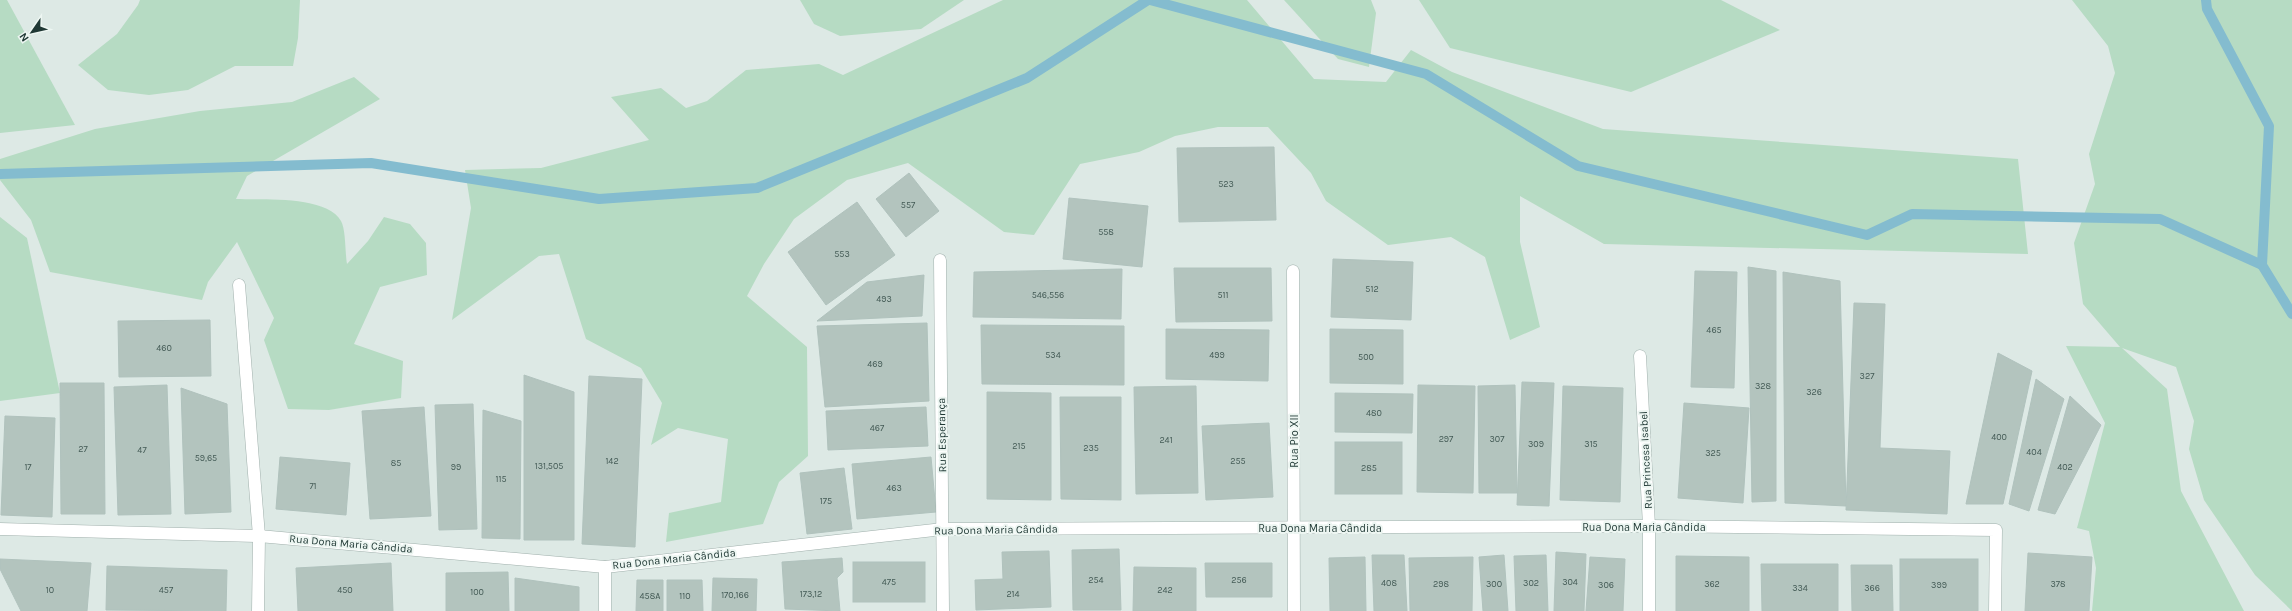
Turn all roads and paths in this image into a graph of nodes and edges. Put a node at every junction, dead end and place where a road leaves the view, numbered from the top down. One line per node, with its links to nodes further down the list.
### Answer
1 (940, 260): 8 (street, Rua Esperança)
2 (1293, 271): 6 (street, Rua Pio XII)
3 (239, 285): 9 (street)
4 (1640, 356): 5 (street, Rua Princesa Isabel)
5 (1649, 526): 6 (street, Rua Dona Maria Cândida); 15 (street, Rua Princesa Isabel); 16 (street, Rua Dona Maria Cândida)
6 (1294, 528): 8 (street, Rua Dona Maria Cândida); 14 (street, Rua Pio XII)
7 (0, 529): 9 (street, Rua Dona Maria Cândida)
8 (943, 529): 10 (street, Rua Dona Maria Cândida); 13 (street, Rua Esperança)
9 (259, 536): 10 (street, Rua Dona Maria Cândida); 11 (street)
10 (605, 567): 12 (street)
11 (258, 611)
12 (605, 611)
13 (944, 611)
14 (1294, 611)
15 (1649, 611)
16 (1995, 611)

